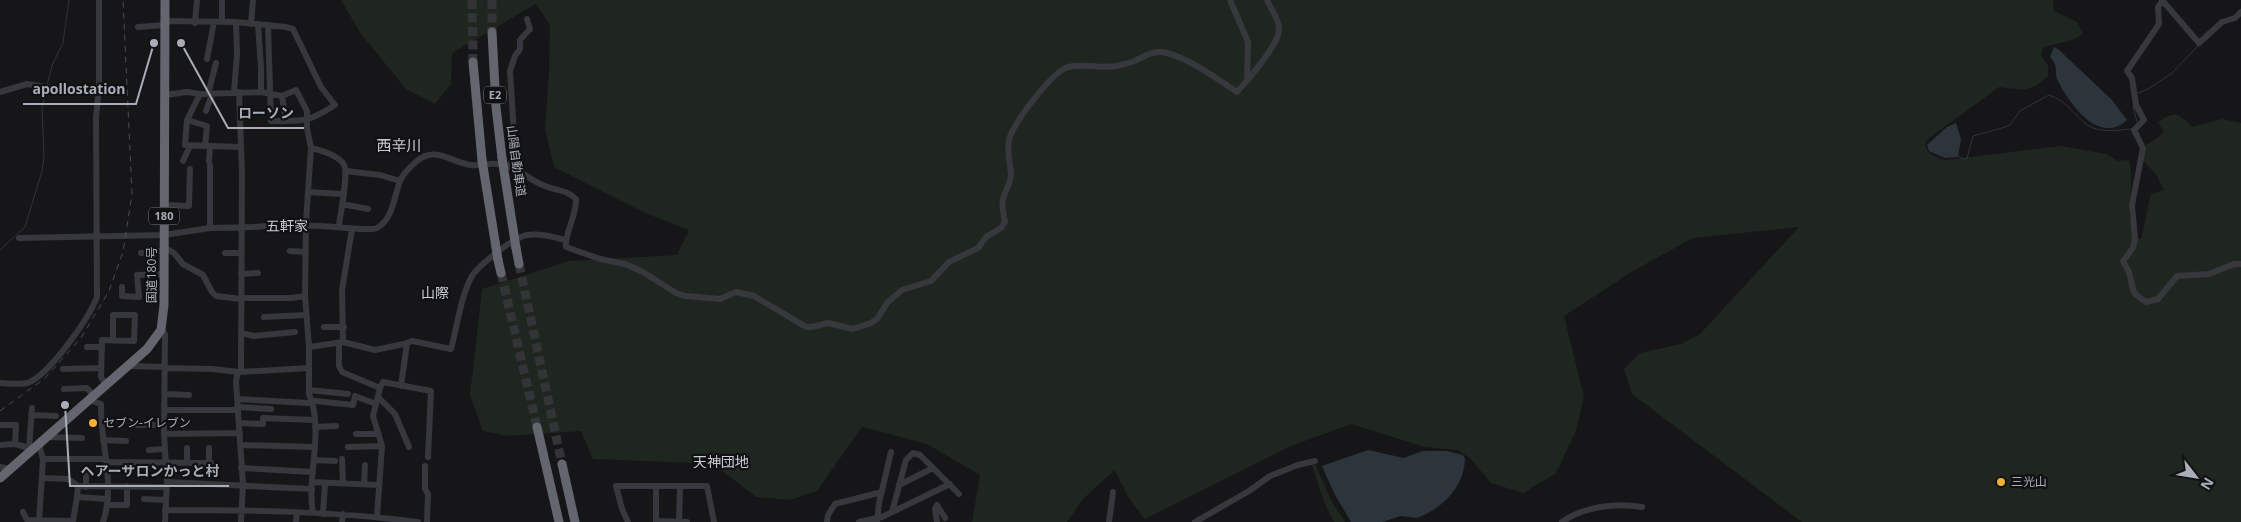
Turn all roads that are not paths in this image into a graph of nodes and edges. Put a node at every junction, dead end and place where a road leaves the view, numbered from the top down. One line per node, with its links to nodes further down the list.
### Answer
1 (99, 0): 24 (street)
2 (165, 0): 14 (highway, 国道180号 / 180)
3 (197, 0): 15 (street)
4 (222, 0): 12 (street)
5 (253, 0): 16 (street)
6 (1230, 0): 23 (street)
7 (1267, 0): 23 (street)
8 (2162, 0): 9 (street); 67 (street)
9 (2241, 12)
10 (527, 19): 42 (street)
11 (214, 22): 12 (street); 15 (street); 20 (street)
12 (222, 22): 13 (street)
13 (236, 22): 16 (street); 27 (street)
14 (165, 23): 15 (street); 18 (street); 28 (highway, 国道180号 / 180)
15 (195, 23)
16 (254, 24): 17 (street); 26 (street)
17 (268, 25): 31 (street); 35 (street)
18 (138, 27)
19 (492, 32): 66 (highway, 山陽自動車道 / E2, bridge)
20 (207, 59)
21 (473, 62): 69 (highway, E2, bridge)
22 (216, 64): 30 (street)
23 (1247, 81): 59 (street)
24 (99, 88): 25 (street); 57 (street)
25 (0, 92)
26 (261, 92): 27 (street); 31 (street)
27 (236, 93): 30 (street); 39 (street)
28 (165, 94): 29 (street); 49 (highway, 国道180号 / 180)
29 (200, 94): 30 (street); 34 (street)
30 (210, 94): 33 (street)
31 (270, 94): 32 (street); 36 (street)
32 (282, 96): 35 (street); 36 (street)
33 (206, 112)
34 (187, 120): 37 (street); 38 (street)
35 (307, 120): 36 (street); 40 (street)
36 (286, 121)
37 (190, 146): 38 (street); 41 (street)
38 (207, 146): 39 (street); 54 (street)
39 (240, 148): 53 (street)
40 (311, 148): 44 (street); 46 (street)
41 (183, 161)
42 (510, 166): 45 (street); 59 (street)
43 (190, 169): 49 (street)
44 (346, 171): 45 (street); 47 (street)
45 (400, 181): 55 (street)
46 (308, 192): 47 (street); 51 (street)
47 (343, 194): 48 (street)
48 (342, 204): 50 (street); 52 (street)
49 (164, 205): 56 (highway, 国道180号 / 180)
50 (368, 209)
51 (306, 225): 52 (street); 53 (street); 63 (street)
52 (339, 226): 55 (street)
53 (241, 227): 54 (street); 65 (street)
54 (210, 228): 56 (street)
55 (352, 229): 78 (street)
56 (164, 235): 57 (street); 60 (highway, 国道180号 / 180)
57 (97, 236): 58 (street); 94 (street)
58 (20, 238)
59 (565, 240): 84 (street)
60 (164, 251): 62 (street); 70 (highway, 国道180号 / 180); 74 (street)
61 (290, 251): 63 (street)
62 (141, 252)
63 (306, 252): 73 (street)
64 (225, 253): 65 (street)
65 (241, 253): 71 (street)
66 (519, 264)
67 (2241, 264)
68 (258, 273): 71 (street)
69 (501, 273)
70 (164, 274): 72 (street); 79 (highway, 国道180号 / 180)
71 (241, 274): 74 (street)
72 (122, 287)
73 (305, 296): 74 (street); 75 (street)
74 (241, 299): 81 (street)
75 (306, 314): 76 (street); 87 (street)
76 (264, 316)
77 (324, 327): 78 (street)
78 (344, 328): 83 (street)
79 (161, 330): 88 (highway); 90 (street)
80 (295, 332): 81 (street)
81 (241, 334): 93 (street)
82 (113, 340): 82 (street); 86 (street)
83 (341, 343): 84 (street); 87 (street); 97 (street)
84 (408, 343): 96 (street)
85 (87, 347): 86 (street)
86 (102, 347): 89 (street)
87 (309, 347): 91 (street)
88 (128, 366): 90 (street); 95 (highway)
89 (102, 368): 92 (street); 95 (street)
90 (165, 368): 93 (street); 100 (street)
91 (309, 368): 93 (street); 99 (street)
92 (63, 369)
93 (239, 372): 104 (street)
94 (0, 383)
95 (106, 385): 103 (highway)
96 (401, 386): 97 (street); 139 (street)
97 (380, 388): 105 (street)
98 (64, 389): 103 (street)
99 (309, 390): 101 (street); 106 (street)
100 (165, 394): 102 (street); 109 (street)
101 (348, 394)
102 (189, 395)
103 (91, 398): 122 (highway); 124 (street)
104 (237, 399): 106 (street); 107 (street)
105 (377, 400): 106 (street); 121 (street); 132 (street)
106 (312, 401): 112 (street)
107 (237, 408): 108 (street); 109 (street); 111 (street)
108 (271, 409)
109 (165, 410): 115 (street)
110 (56, 416): 133 (street)
111 (239, 423): 112 (street); 118 (street)
112 (315, 424): 116 (street); 129 (street)
113 (0, 425): 126 (street)
114 (132, 425): 115 (street)
115 (164, 425): 119 (street)
116 (336, 426)
117 (537, 427): 204 (highway)
118 (240, 433): 119 (street); 127 (street)
119 (164, 434): 136 (street)
120 (356, 434): 121 (street)
121 (379, 434): 130 (street)
122 (47, 437): 123 (street); 133 (highway)
123 (82, 438)
124 (103, 440): 125 (street); 142 (street)
125 (126, 441)
126 (15, 444): 128 (street); 133 (street)
127 (241, 444): 129 (street); 152 (street)
128 (0, 445)
129 (315, 446): 143 (street)
130 (382, 446): 131 (street); 165 (street)
131 (348, 447)
132 (409, 447)
133 (33, 448): 140 (street); 154 (highway)
134 (188, 448): 147 (street)
135 (208, 448): 147 (street)
136 (165, 449): 137 (street); 146 (street)
137 (149, 450)
138 (891, 452): 175 (street)
139 (428, 456)
140 (43, 459): 142 (street); 158 (street)
141 (342, 459): 160 (street)
142 (106, 460): 146 (street); 170 (street)
143 (314, 460): 144 (street); 156 (street)
144 (335, 461)
145 (1314, 461): 215 (street)
146 (166, 463): 147 (street); 163 (street)
147 (187, 463)
148 (562, 464): 205 (highway)
149 (365, 465): 161 (street)
150 (425, 466): 203 (street)
151 (0, 468): 154 (street)
152 (241, 468): 156 (street); 164 (street)
153 (934, 468): 162 (street); 166 (street); 166 (street)
154 (11, 469): 157 (highway)
155 (86, 472): 168 (street)
156 (313, 472): 173 (street)
157 (0, 478)
158 (42, 478): 167 (street); 193 (street)
159 (325, 483): 160 (street); 173 (street); 189 (street)
160 (343, 483): 161 (street)
161 (364, 484): 165 (street)
162 (950, 484): 177 (street); 186 (street)
163 (166, 485): 164 (street); 169 (street); 180 (street)
164 (243, 485): 173 (street); 184 (street)
165 (379, 485): 191 (street)
166 (899, 485): 186 (street)
167 (78, 486): 168 (street); 178 (street)
168 (86, 486): 170 (street)
169 (128, 486): 170 (street); 181 (street)
170 (108, 487): 181 (street)
171 (656, 487): 172 (street); 206 (street); 207 (street)
172 (680, 487): 208 (street); 210 (street)
173 (312, 488): 174 (street); 188 (street)
174 (280, 491)
175 (882, 492): 194 (street); 211 (street)
176 (1113, 492): 214 (street)
177 (959, 494)
178 (77, 497): 181 (street); 196 (street)
179 (144, 499): 180 (street)
180 (165, 500): 183 (street)
181 (107, 502): 197 (street)
182 (1642, 508): 216 (street)
183 (165, 510): 184 (street); 198 (street)
184 (242, 510): 187 (street); 199 (street)
185 (23, 512): 193 (street)
186 (892, 512): 194 (street)
187 (297, 513): 188 (street); 200 (street)
188 (313, 513): 189 (street)
189 (323, 514): 190 (street)
190 (343, 514): 191 (street); 201 (street)
191 (377, 516): 195 (street)
192 (945, 518): 213 (street)
193 (39, 520): 196 (street)
194 (877, 520): 212 (street)
195 (397, 521): 202 (street)
196 (57, 522)
197 (103, 522)
198 (165, 522)
199 (241, 522)
200 (296, 522)
201 (342, 522)
202 (418, 522)
203 (427, 522)
204 (558, 522)
205 (575, 522)
206 (628, 522)
207 (656, 522): 208 (street)
208 (679, 522): 209 (street)
209 (688, 522)
210 (714, 522)
211 (827, 522)
212 (859, 522)
213 (937, 522)
214 (1109, 522)
215 (1195, 522)
216 (1562, 522)

